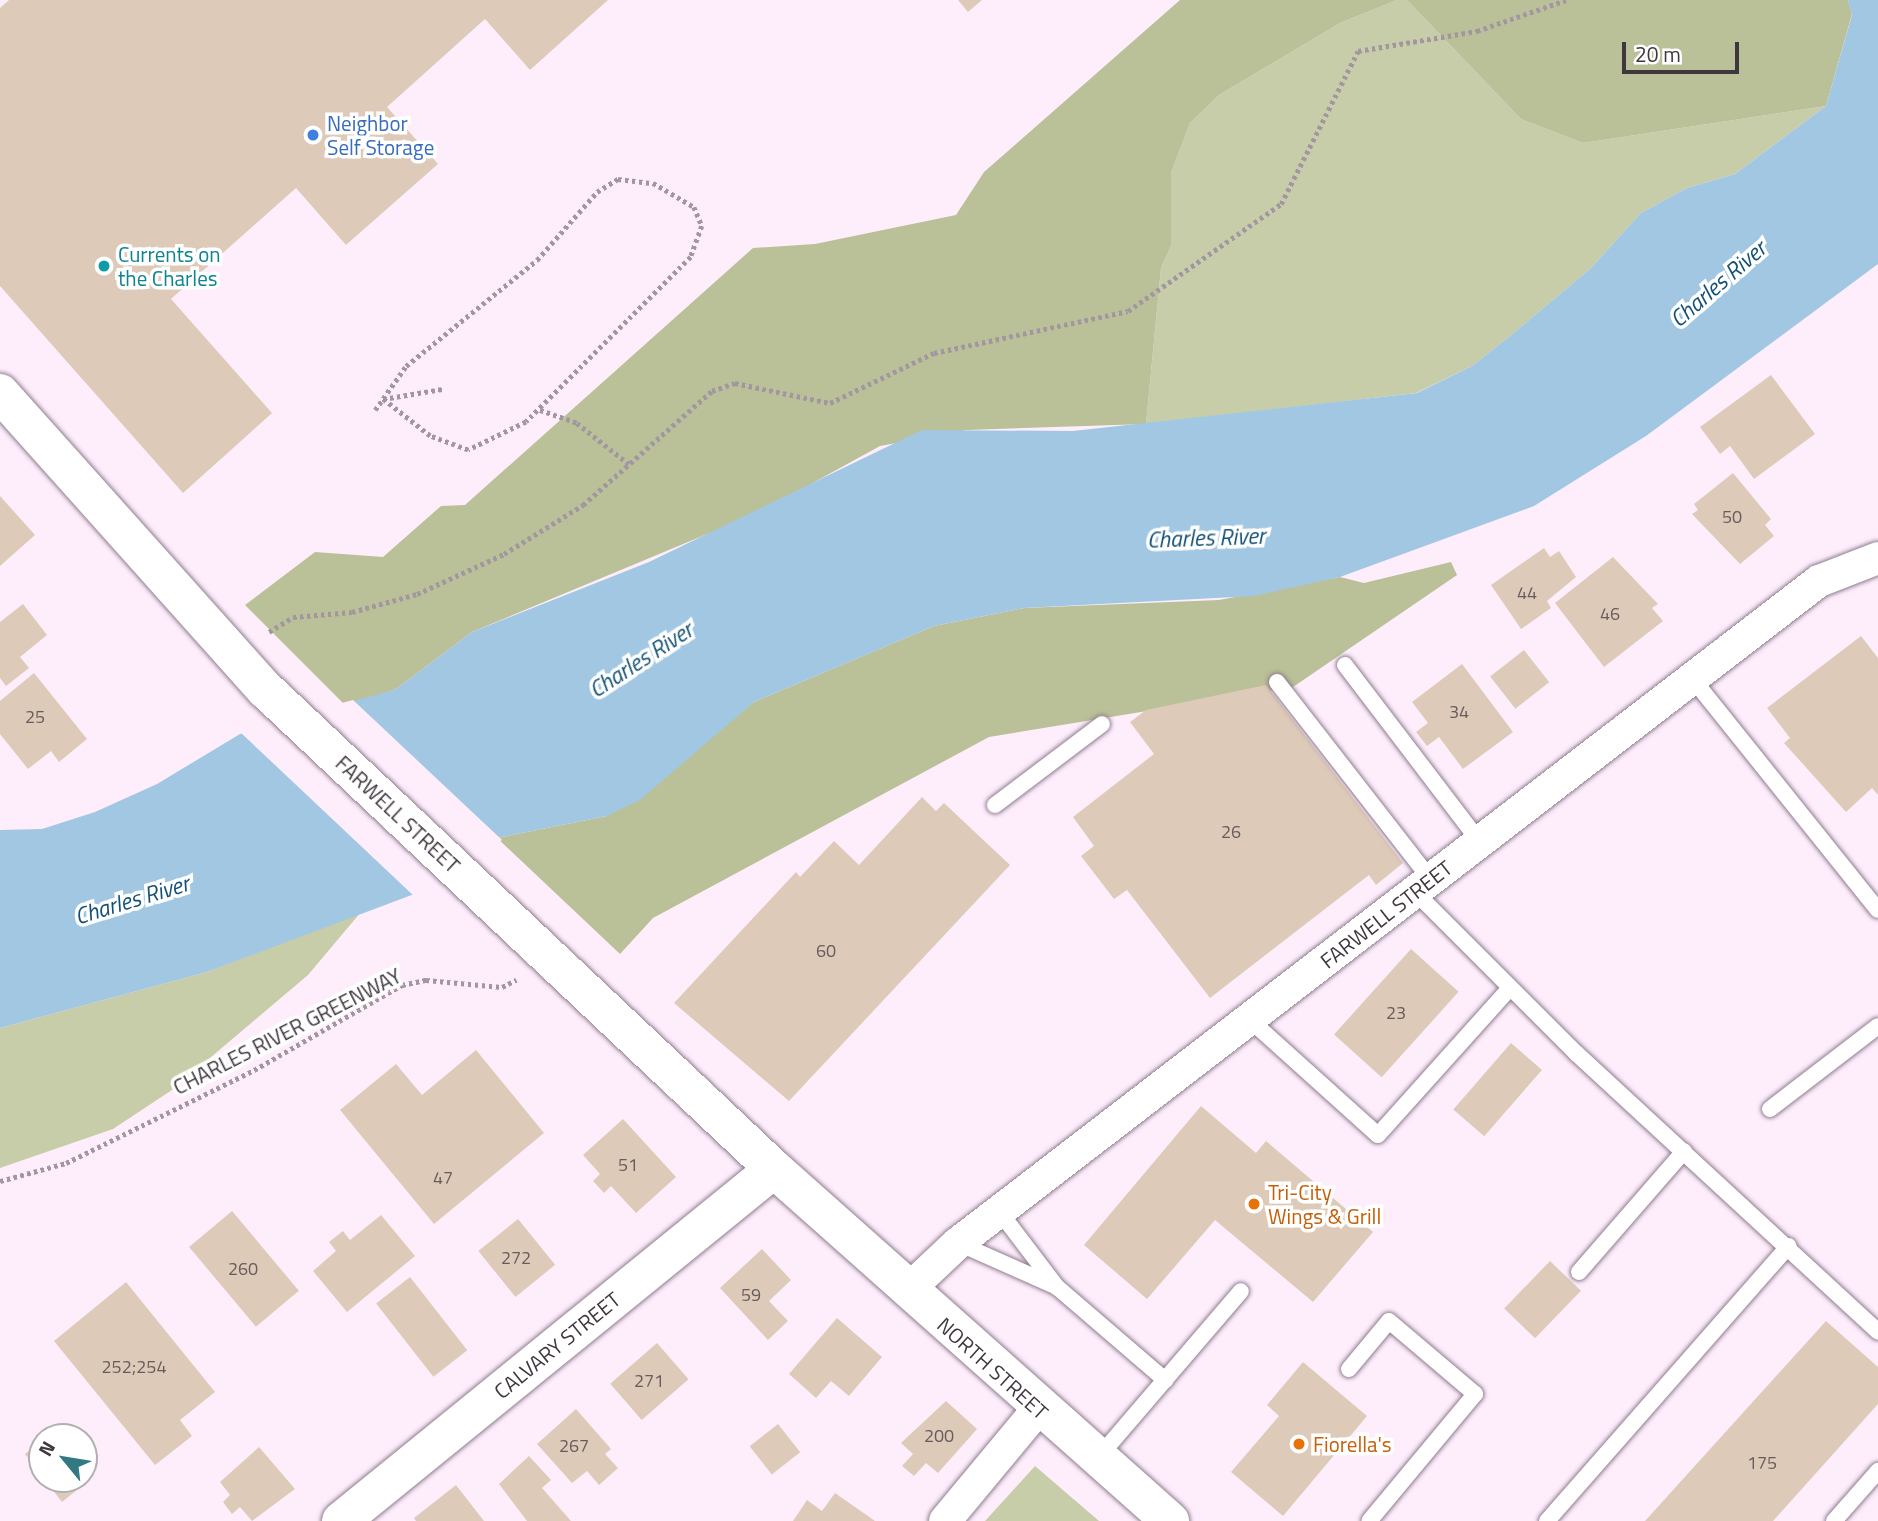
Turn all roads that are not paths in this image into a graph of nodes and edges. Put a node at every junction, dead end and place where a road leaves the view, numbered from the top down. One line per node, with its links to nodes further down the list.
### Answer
1 (0, 393): 16 (main road, FARWELL STREET)
2 (1878, 558): 4 (street, FARWELL STREET)
3 (1345, 665): 8 (lane)
4 (1692, 678): 8 (street, FARWELL STREET); 10 (lane)
5 (1277, 682): 9 (lane)
6 (1102, 724): 7 (lane)
7 (995, 804)
8 (1480, 842): 9 (street, FARWELL STREET)
9 (1423, 886): 11 (lane); 12 (street, FARWELL STREET)
10 (1878, 910)
11 (1510, 989): 12 (lane); 15 (lane)
12 (1249, 1019): 18 (street, FARWELL STREET)
13 (1878, 1026): 14 (lane)
14 (1770, 1109)
15 (1685, 1151): 20 (lane); 21 (lane)
16 (774, 1169): 17 (main road, FARWELL STREET); 31 (main road, CALVARY STREET)
17 (820, 1211): 23 (main road, NORTH STREET)
18 (999, 1211): 19 (street, FARWELL STREET); 22 (lane)
19 (958, 1243): 22 (lane); 23 (street, FARWELL STREET)
20 (1789, 1245): 25 (lane); 35 (lane)
21 (1579, 1272)
22 (1057, 1287): 27 (lane)
23 (907, 1291): 28 (main road, NORTH STREET)
24 (1241, 1291): 27 (lane)
25 (1878, 1332)
26 (1349, 1369): 34 (lane)
27 (1165, 1380): 29 (lane)
28 (1038, 1409): 29 (main road, NORTH STREET); 32 (street)
29 (1097, 1459): 33 (main road, NORTH STREET)
30 (1878, 1471): 36 (lane)
31 (341, 1521)
32 (945, 1521)
33 (1170, 1521)
34 (1369, 1521)
35 (1547, 1521)
36 (1834, 1521)

